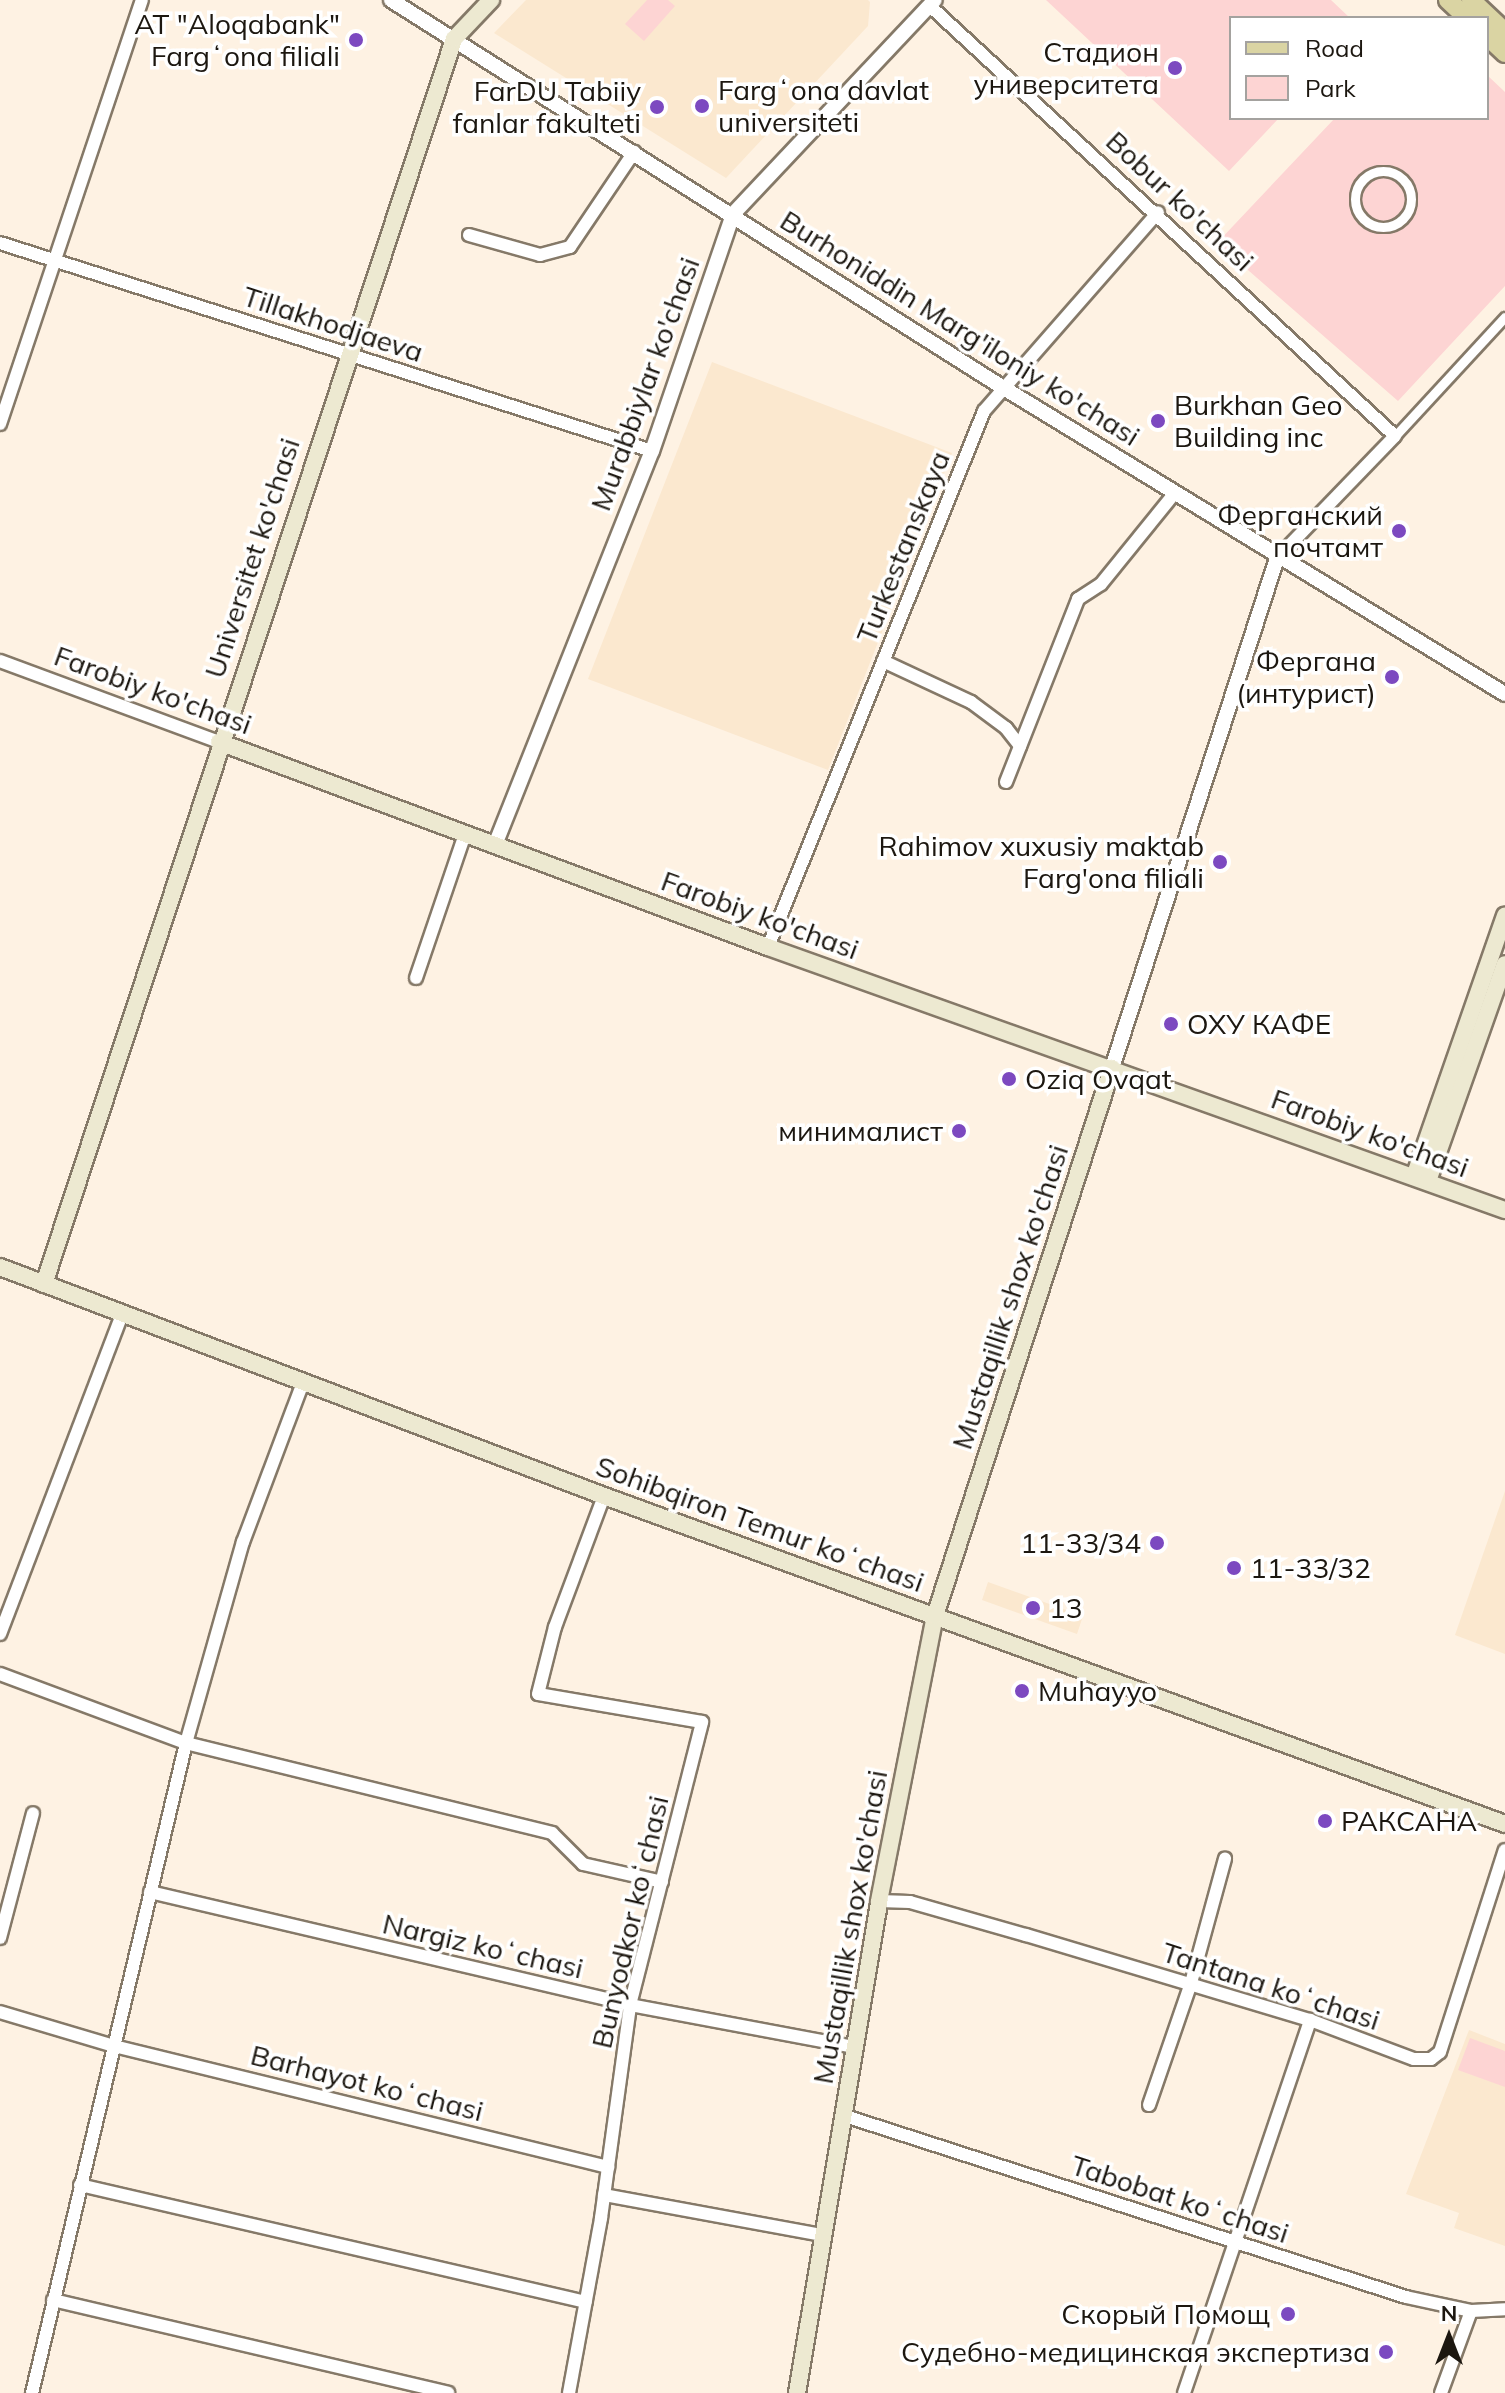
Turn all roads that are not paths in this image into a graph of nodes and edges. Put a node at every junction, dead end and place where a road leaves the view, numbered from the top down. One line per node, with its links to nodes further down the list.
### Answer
1 (142, 0): 20 (street)
2 (391, 0): 12 (street, Burhoniddin Marg'iloniy ko'chasi)
3 (491, 0): 12 (main road, Universitet ko'chasi)
4 (1448, 0): 7 (main road)
5 (1471, 0): 8 (main road)
6 (932, 3): 16 (street, Bobur ko'chasi); 17 (street, Murabbiylar ko'chasi)
7 (1465, 16)
8 (1488, 16)
9 (1489, 17): 10 (main road)
10 (1505, 32)
11 (1489, 38): 13 (main road)
12 (454, 39): 14 (street, Burhoniddin Marg'iloniy ko'chasi); 22 (main road, Universitet ko'chasi)
13 (1505, 53)
14 (634, 152): 17 (street, Burhoniddin Marg'iloniy ko'chasi); 18 (street)
15 (1359, 185): 15 (street)
16 (1158, 212): 23 (street, Turkestanskaya); 25 (street, Bobur ko'chasi)
17 (733, 214): 23 (street, Burhoniddin Marg'iloniy ko'chasi); 26 (street, Murabbiylar ko'chasi)
18 (469, 235)
19 (0, 243): 20 (street, Tillakhodjaeva)
20 (55, 260): 22 (street, Tillakhodjaeva); 24 (street)
21 (1505, 317): 25 (street, Mustaqillik shox ko'chasi)
22 (348, 355): 26 (street, Tillakhodjaeva); 32 (main road, Universitet ko'chasi)
23 (1002, 387): 27 (street, Burhoniddin Marg'iloniy ko'chasi); 30 (street, Turkestanskaya)
24 (0, 424)
25 (1395, 436): 28 (street, Mustaqillik shox ko'chasi)
26 (652, 451): 36 (street, Murabbiylar ko'chasi)
27 (1174, 494): 28 (street, Burhoniddin Marg'iloniy ko'chasi); 33 (street)
28 (1277, 558): 31 (street, Burhoniddin Marg'iloniy ko'chasi); 41 (street, Mustaqillik shox ko'chasi)
29 (0, 661): 32 (street, Farobiy ko'chasi)
30 (883, 661): 33 (street); 38 (street, Turkestanskaya)
31 (1505, 694)
32 (219, 742): 35 (main road, Farobiy ko'chasi); 45 (main road, Universitet ko'chasi)
33 (1020, 746): 34 (street)
34 (1006, 782)
35 (465, 834): 36 (main road, Farobiy ko'chasi); 40 (street)
36 (495, 845): 38 (main road, Farobiy ko'chasi)
37 (1505, 915): 42 (main road)
38 (768, 947): 41 (main road, Farobiy ko'chasi)
39 (1505, 964): 42 (main road)
40 (416, 978)
41 (1112, 1068): 42 (main road, Farobiy ko'chasi); 49 (main road, Mustaqillik shox ko'chasi)
42 (1421, 1179): 43 (main road, Farobiy ko'chasi)
43 (1505, 1210)
44 (0, 1267): 45 (main road, Sohibqiron Temur koʻchasi)
45 (44, 1284): 46 (main road, Sohibqiron Temur koʻchasi)
46 (122, 1314): 47 (main road, Sohibqiron Temur koʻchasi); 50 (street)
47 (303, 1382): 48 (main road, Sohibqiron Temur koʻchasi); 52 (street)
48 (604, 1496): 49 (main road, Sohibqiron Temur koʻchasi); 57 (street, Bunyodkor koʻchasi)
49 (935, 1616): 54 (main road, Sohibqiron Temur koʻchasi); 59 (main road, Mustaqillik shox ko'chasi)
50 (0, 1634)
51 (0, 1674): 52 (street)
52 (186, 1743): 57 (street); 58 (street)
53 (33, 1813): 60 (street)
54 (1505, 1824)
55 (1505, 1850): 64 (street, Tantana koʻchasi)
56 (1225, 1859): 61 (street)
57 (662, 1882): 62 (street, Bunyodkor koʻchasi)
58 (150, 1892): 62 (street, Nargiz koʻchasi); 65 (street)
59 (879, 1901): 61 (street, Tantana koʻchasi); 66 (main road, Mustaqillik shox ko'chasi)
60 (0, 1938)
61 (1191, 1983): 64 (street, Tantana koʻchasi); 67 (street)
62 (630, 2005): 66 (street, Nargiz koʻchasi); 69 (street, Bunyodkor koʻchasi)
63 (0, 2012): 65 (street, Barhayot koʻchasi)
64 (1310, 2020): 73 (street)
65 (114, 2046): 69 (street, Barhayot koʻchasi); 70 (street)
66 (854, 2047): 68 (main road, Mustaqillik shox ko'chasi)
67 (1149, 2105)
68 (845, 2116): 72 (main road, Mustaqillik shox ko'chasi); 73 (street, Tabobat koʻchasi)
69 (608, 2167): 71 (street, Bunyodkor koʻchasi)
70 (80, 2185): 74 (street); 75 (street)
71 (604, 2195): 72 (street); 75 (street, Bunyodkor koʻchasi)
72 (823, 2235): 81 (main road, Mustaqillik shox ko'chasi)
73 (1237, 2242): 77 (street, Tabobat koʻchasi); 82 (street)
74 (53, 2300): 78 (street); 79 (street)
75 (586, 2302): 80 (street, Bunyodkor koʻchasi)
76 (1505, 2309): 77 (street, Tabobat koʻchasi)
77 (1471, 2311): 83 (street)
78 (32, 2393)
79 (448, 2393)
80 (569, 2393)
81 (797, 2393)
82 (1184, 2393)
83 (1441, 2393)

